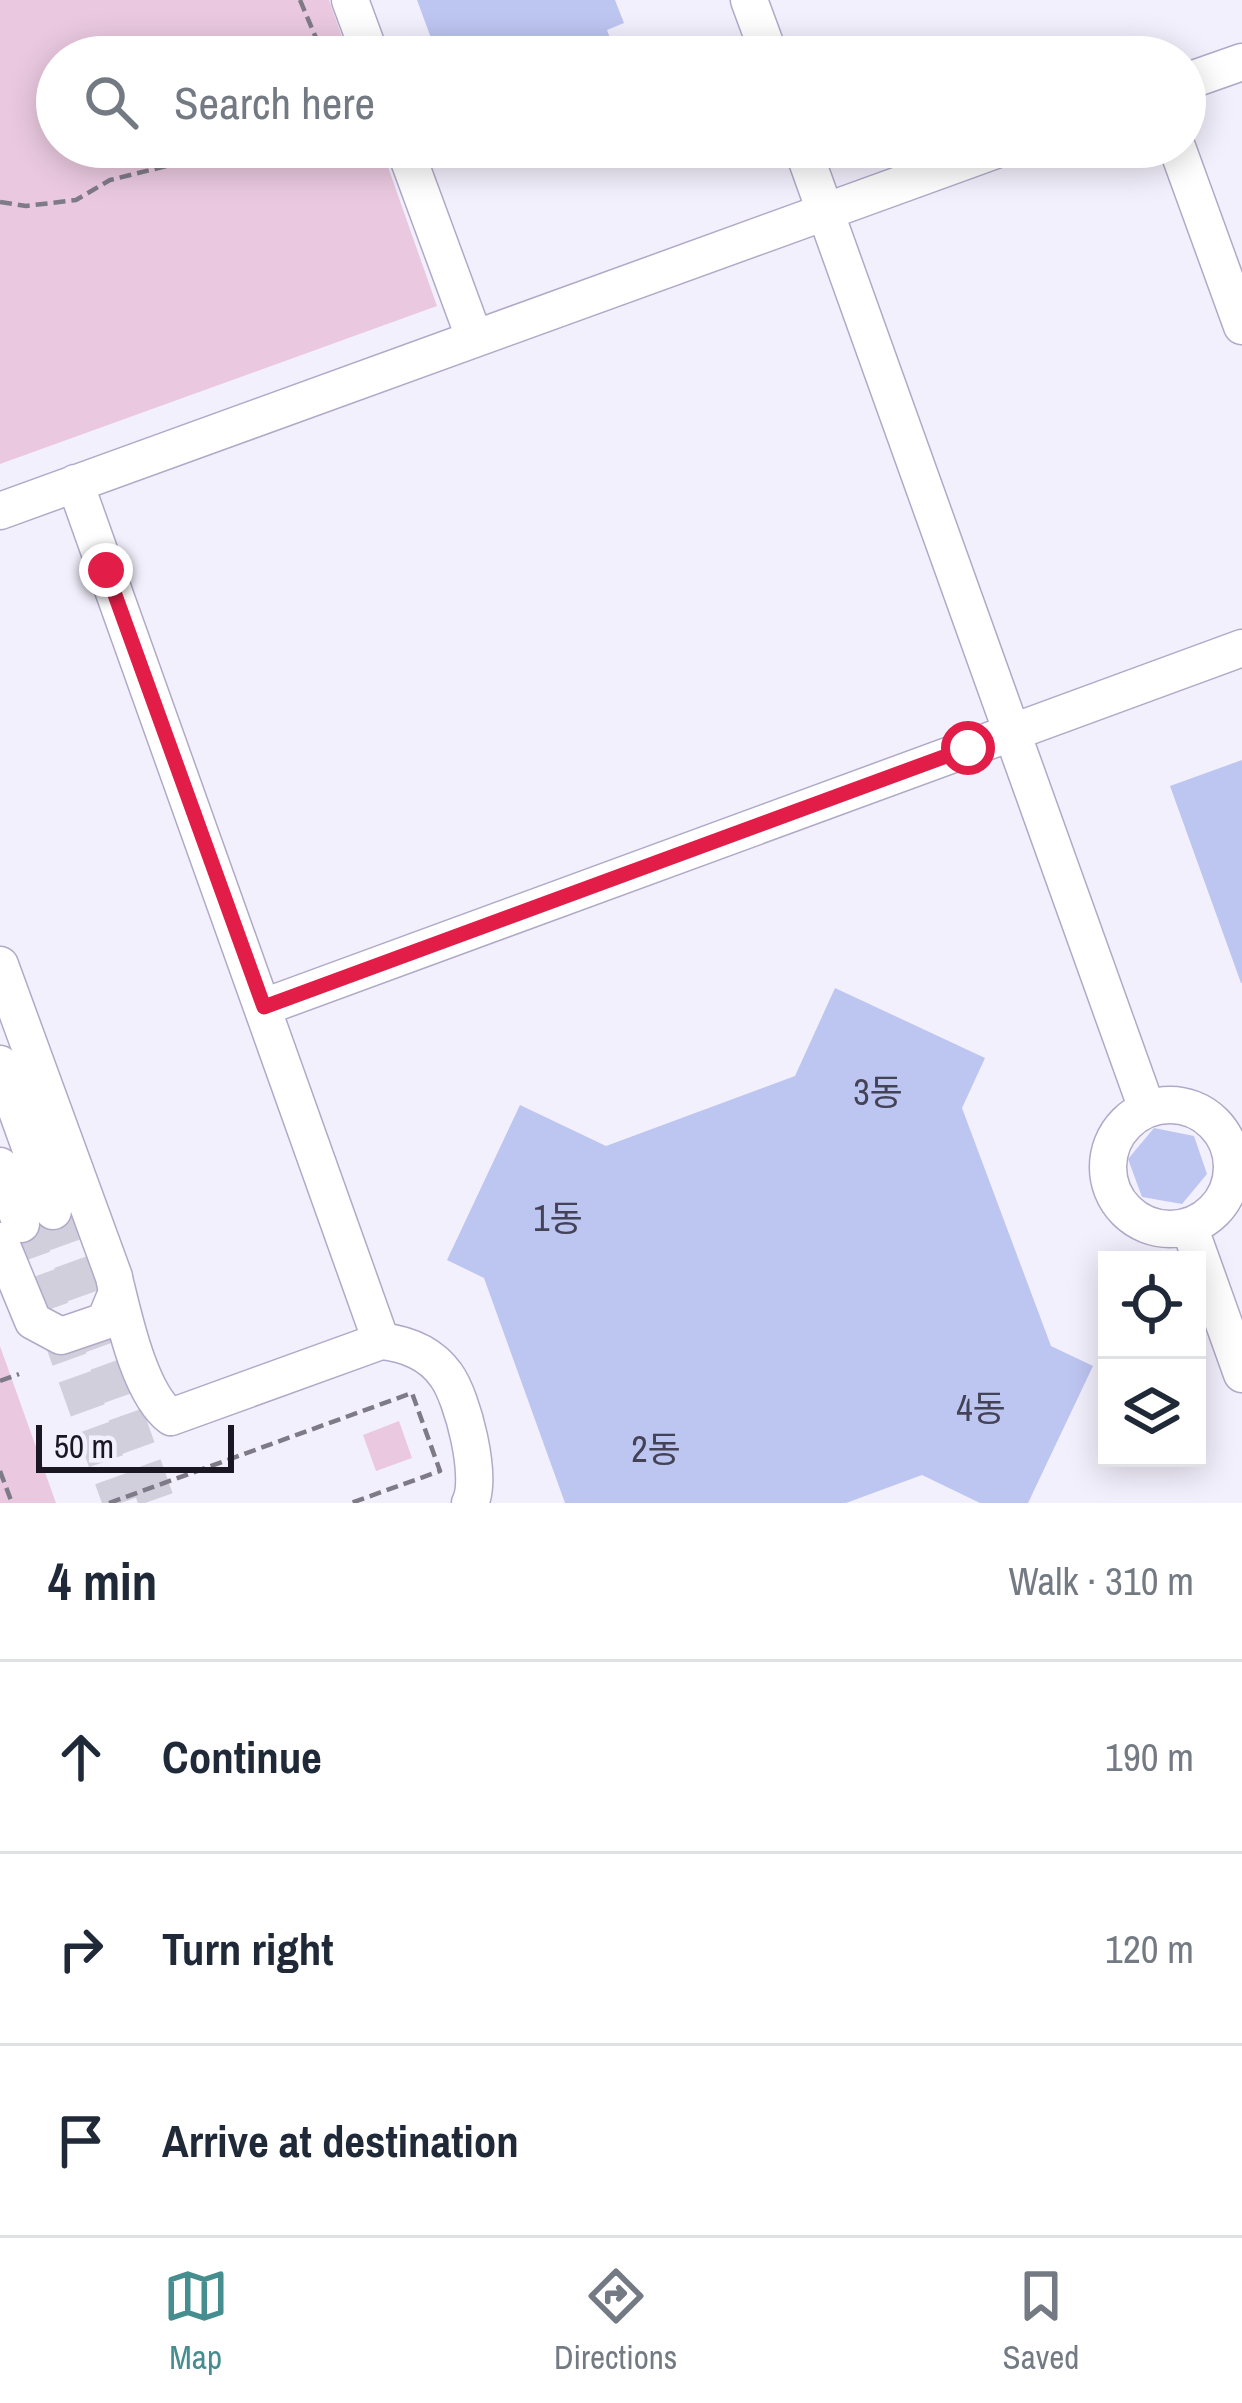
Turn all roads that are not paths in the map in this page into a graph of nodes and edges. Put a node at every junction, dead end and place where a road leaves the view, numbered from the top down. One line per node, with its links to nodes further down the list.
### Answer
1 (350, 0): 3 (street)
2 (749, 0): 4 (street)
3 (363, 36)
4 (762, 36)
5 (1242, 62): 6 (street)
6 (1206, 75)
7 (412, 168): 13 (street)
8 (810, 168): 11 (street)
9 (946, 168): 11 (street)
10 (1185, 168): 12 (street)
11 (826, 212): 13 (street); 17 (street)
12 (1242, 326)
13 (474, 337): 14 (street)
14 (75, 483): 15 (street); 19 (street)
15 (0, 511)
16 (1242, 648): 17 (street)
17 (1012, 732): 19 (street); 21 (street)
18 (0, 965): 25 (street)
19 (264, 1007): 26 (street)
20 (0, 1064): 23 (street)
21 (1147, 1109): 24 (street); 24 (street)
22 (0, 1166): 23 (street)
23 (24, 1225): 25 (street)
24 (1189, 1226): 27 (street)
25 (114, 1276): 26 (street)
26 (381, 1341): 28 (street)
27 (1242, 1374)
28 (470, 1503)

